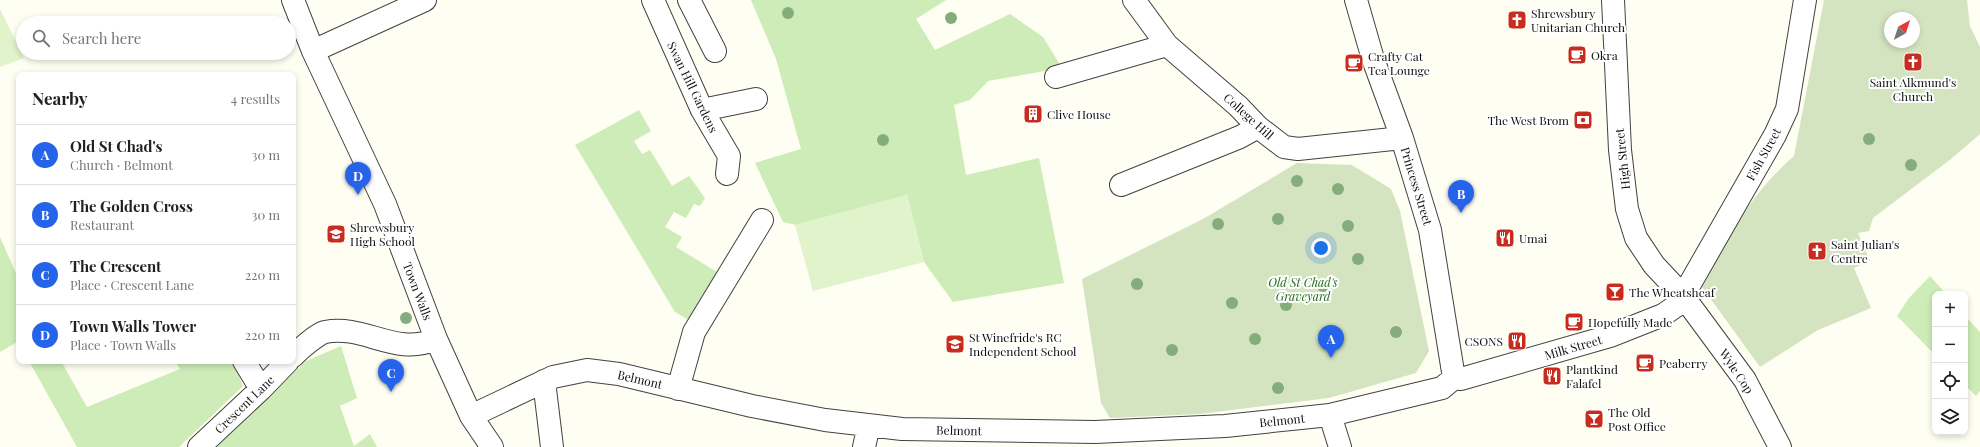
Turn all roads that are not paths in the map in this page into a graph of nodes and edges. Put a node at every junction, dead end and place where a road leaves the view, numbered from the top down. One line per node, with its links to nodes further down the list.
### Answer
1 (293, 0): 10 (street, Town Walls)
2 (425, 0): 10 (street)
3 (653, 0): 14 (street, Swan Hill Gardens)
4 (689, 0): 11 (street)
5 (1134, 0): 9 (street, College Hill)
6 (1356, 0): 16 (street, Princess Street)
7 (1613, 0): 20 (street, High Street)
8 (1805, 0): 20 (street, Fish Street)
9 (1167, 45): 12 (street); 15 (street, College Hill)
10 (313, 51): 21 (street, Town Walls)
11 (715, 51)
12 (1056, 77)
13 (756, 99): 14 (street)
14 (702, 110): 17 (street, Swan Hill Gardens)
15 (1258, 128): 16 (street, College Hill); 18 (street)
16 (1402, 138): 25 (street, Princess Street)
17 (727, 174)
18 (1121, 185)
19 (762, 220): 27 (street)
20 (1684, 297): 25 (street, Milk Street); 37 (street, Wyle Cop)
21 (436, 339): 22 (street); 30 (street, Town Walls)
22 (296, 354)
23 (246, 364): 28 (street)
24 (285, 364): 28 (street, Crescent Lane)
25 (1454, 378): 29 (street, Belmont)
26 (544, 381): 27 (street, Belmont); 30 (street, Belmont); 34 (street)
27 (678, 388): 31 (street, Belmont)
28 (261, 389): 32 (street, Crescent Lane)
29 (1330, 415): 31 (street, Belmont); 36 (street)
30 (471, 416): 33 (street, Town Walls)
31 (869, 425): 35 (street)
32 (199, 447)
33 (492, 447)
34 (552, 447)
35 (864, 447)
36 (1340, 447)
37 (1780, 447)

